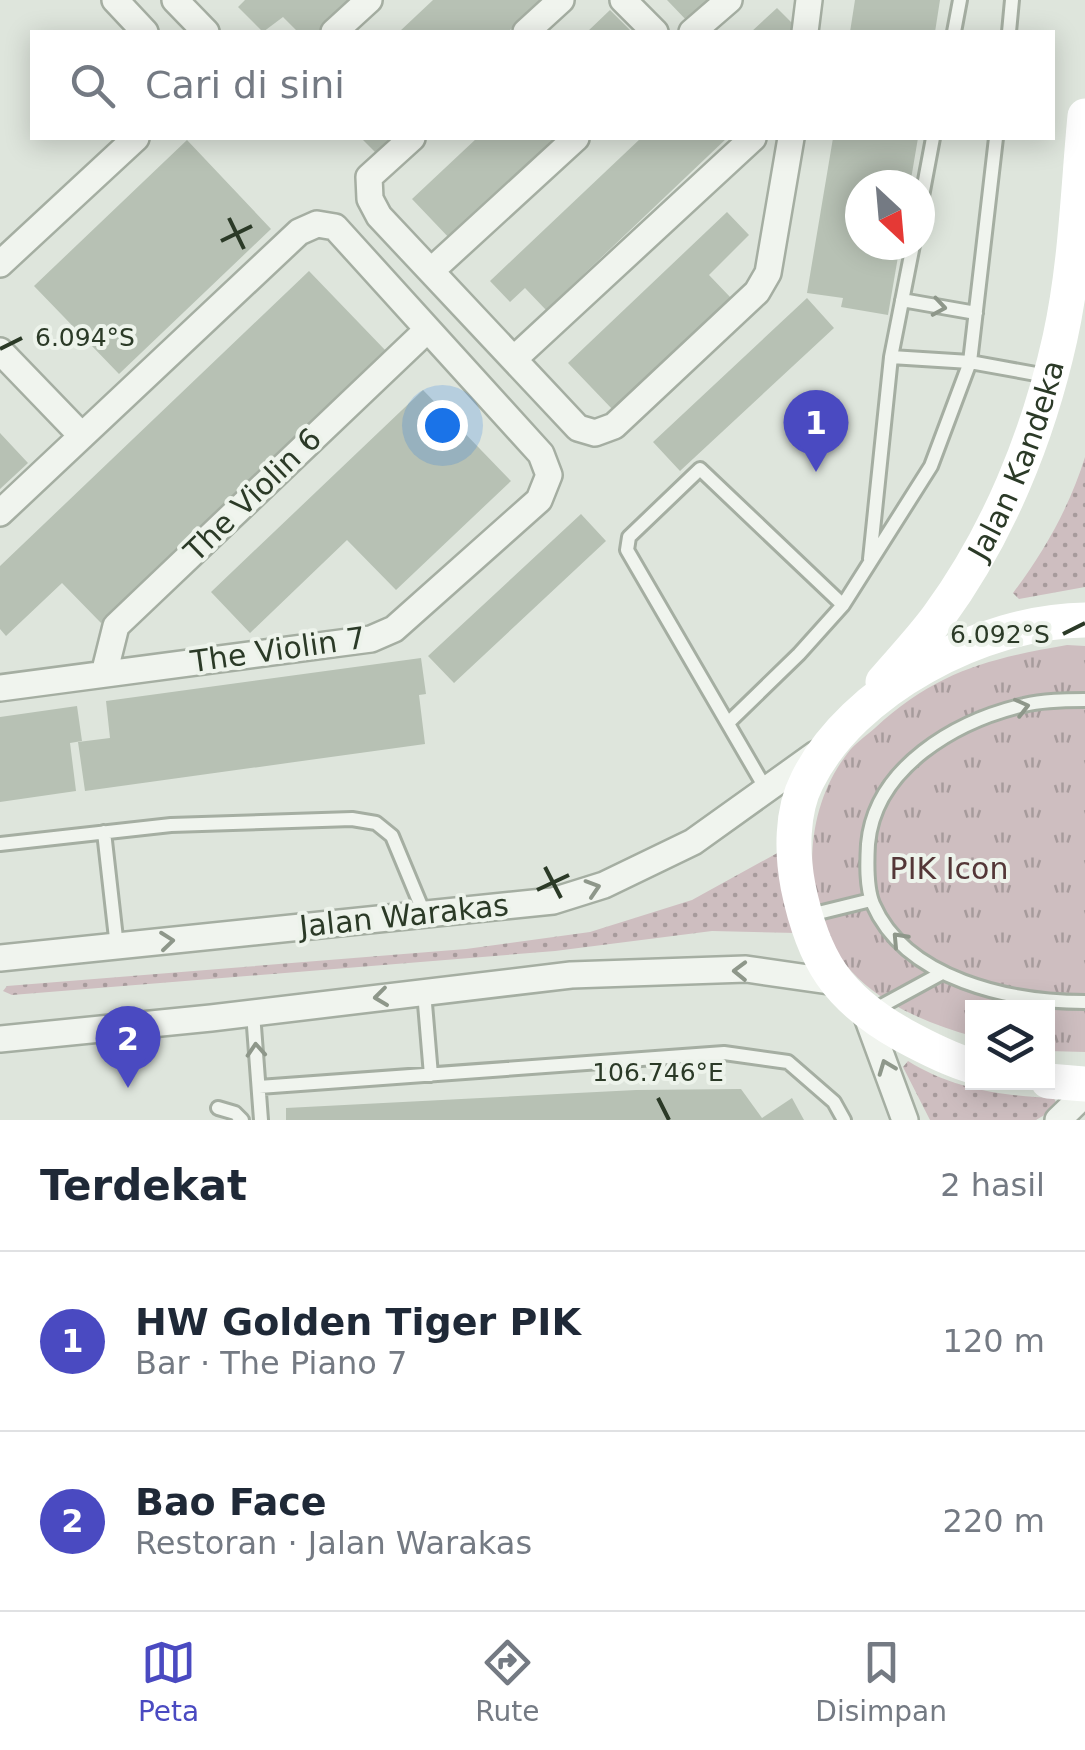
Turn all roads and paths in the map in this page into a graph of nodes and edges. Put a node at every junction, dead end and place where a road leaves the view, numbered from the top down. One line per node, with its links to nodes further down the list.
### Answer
1 (114, 0): 10 (street)
2 (369, 0): 12 (street)
3 (561, 0): 13 (street)
4 (624, 0): 14 (street)
5 (729, 0): 15 (street)
6 (809, 0): 16 (street)
7 (960, 0): 17 (lane)
8 (1012, 0): 18 (lane)
9 (181, 2): 11 (street)
10 (143, 30)
11 (204, 30)
12 (336, 30)
13 (528, 30)
14 (653, 30)
15 (694, 30)
16 (805, 30)
17 (954, 30)
18 (1009, 30)
19 (1085, 116): 31 (main road, Jalan Kandeka)
20 (134, 140): 29 (street)
21 (410, 140): 30 (street)
22 (574, 140): 30 (street)
23 (751, 140): 37 (street)
24 (791, 140): 37 (street)
25 (934, 140): 27 (lane)
26 (996, 140): 33 (lane)
27 (928, 170)
28 (910, 260): 32 (lane)
29 (0, 264)
30 (432, 270): 37 (street)
31 (1076, 290): 39 (main road, Jalan Kandeka)
32 (902, 301): 33 (lane, one-way to 33); 36 (lane)
33 (976, 313): 38 (lane)
34 (426, 331): 40 (street); 45 (street, The Violin 6); 45 (street, The Violin 7)
35 (0, 351): 40 (street)
36 (891, 357): 38 (lane); 42 (lane)
37 (515, 358)
38 (970, 362): 39 (lane); 42 (lane)
39 (1049, 377): 48 (main road, Jalan Kandeka)
40 (82, 436): 41 (street)
41 (0, 513)
42 (870, 564): 43 (lane)
43 (843, 605): 49 (lane); 49 (lane)
44 (1085, 620): 48 (main road)
45 (104, 674): 46 (street, The Violin 7)
46 (0, 688)
47 (1085, 700): 54 (lane, one-way to 47)
48 (864, 706): 50 (main road)
49 (728, 723): 51 (lane)
50 (827, 746): 51 (street, Jalan Warakas); 56 (main road)
51 (767, 790): 55 (street, Jalan Warakas, one-way to 51)
52 (104, 832): 53 (lane); 55 (lane); 57 (lane)
53 (0, 844)
54 (871, 900): 56 (lane); 60 (lane, one-way to 54)
55 (424, 913): 57 (street, Jalan Warakas, one-way to 55)
56 (804, 917): 62 (main road)
57 (117, 947): 58 (street, Jalan Warakas)
58 (33, 955): 59 (street, Jalan Warakas); 61 (street)
59 (0, 958)
60 (942, 973): 64 (lane); 66 (lane)
61 (0, 975)
62 (836, 982): 63 (street, one-way to 63); 66 (main road)
63 (424, 992): 65 (street, one-way to 65); 71 (lane)
64 (1085, 1002)
65 (253, 1013): 68 (street); 74 (lane, one-way to 65)
66 (866, 1014): 70 (main road); 80 (street, one-way to 66)
67 (0, 1021): 68 (street)
68 (34, 1036): 69 (street)
69 (0, 1039)
70 (965, 1063)
71 (430, 1074): 74 (lane); 79 (lane)
72 (1055, 1082): 73 (main road)
73 (1085, 1084)
74 (259, 1087): 78 (lane)
75 (1085, 1094): 81 (street)
76 (218, 1108): 77 (lane)
77 (242, 1120)
78 (262, 1120)
79 (844, 1120)
80 (906, 1120)
81 (1058, 1120)

